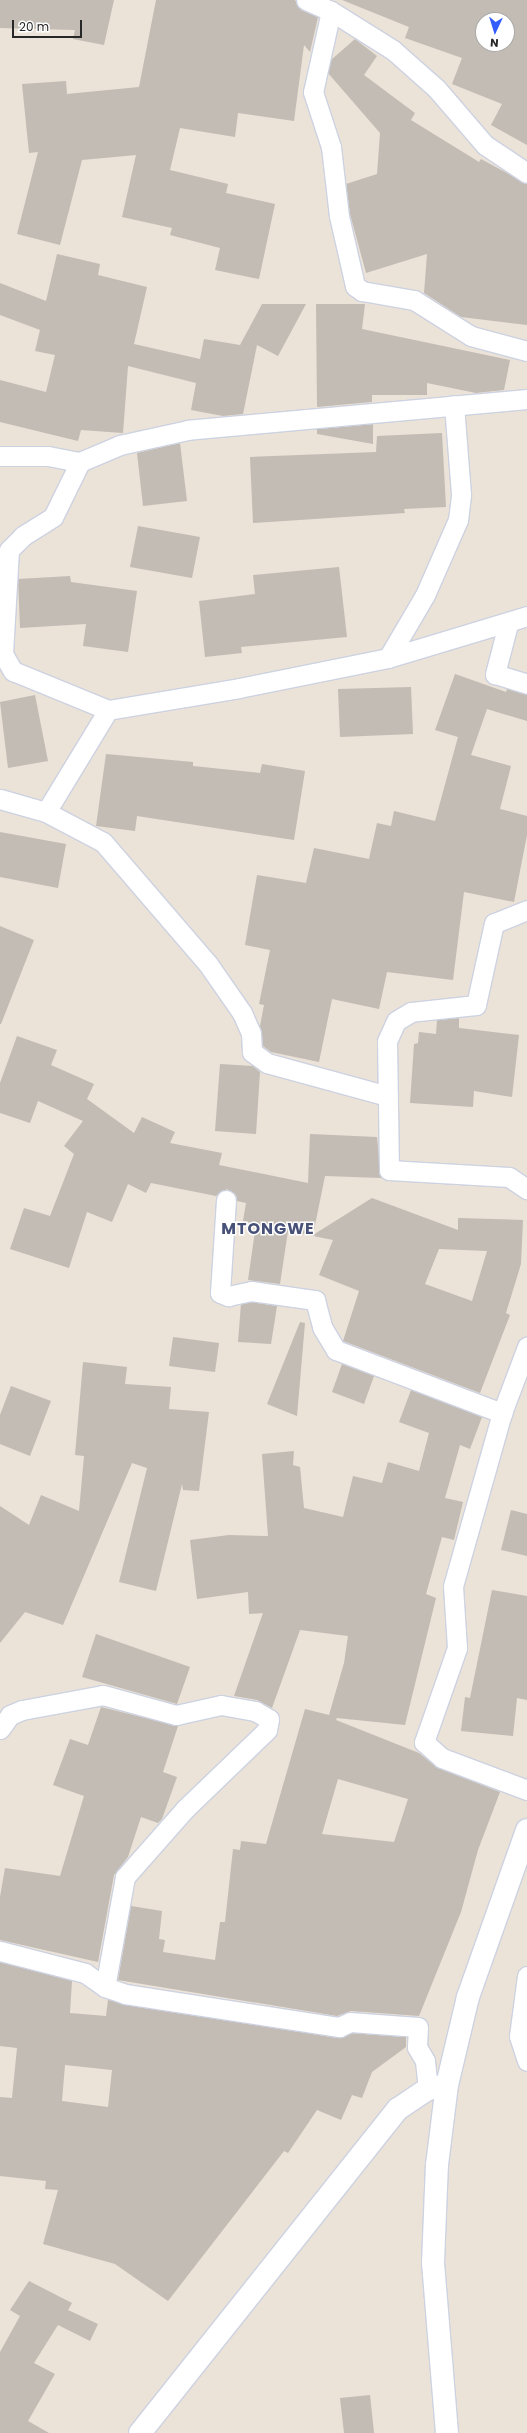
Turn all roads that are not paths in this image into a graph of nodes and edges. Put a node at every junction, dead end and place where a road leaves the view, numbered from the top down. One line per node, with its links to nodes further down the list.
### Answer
1 (306, 0): 2 (street)
2 (331, 11): 3 (street); 4 (street)
3 (527, 173)
4 (527, 352)
5 (527, 399): 6 (street)
6 (454, 405): 8 (street); 11 (street)
7 (0, 456): 8 (street)
8 (80, 462): 13 (street)
9 (527, 616): 10 (street)
10 (508, 624): 11 (street); 12 (street)
11 (388, 658): 13 (street)
12 (527, 684)
13 (108, 710): 15 (street)
14 (0, 799): 15 (street)
15 (46, 812): 17 (street)
16 (527, 910): 17 (street)
17 (388, 1096): 18 (street)
18 (527, 1189)
19 (226, 1200): 21 (street)
20 (527, 1347): 21 (street)
21 (502, 1413): 23 (street)
22 (0, 1729): 27 (street)
23 (527, 1790)
24 (527, 1830): 29 (street)
25 (0, 1951): 27 (street)
26 (527, 1976): 28 (street)
27 (105, 1986): 29 (street)
28 (527, 2061)
29 (437, 2087): 30 (street); 31 (street)
30 (140, 2433)
31 (446, 2433)

